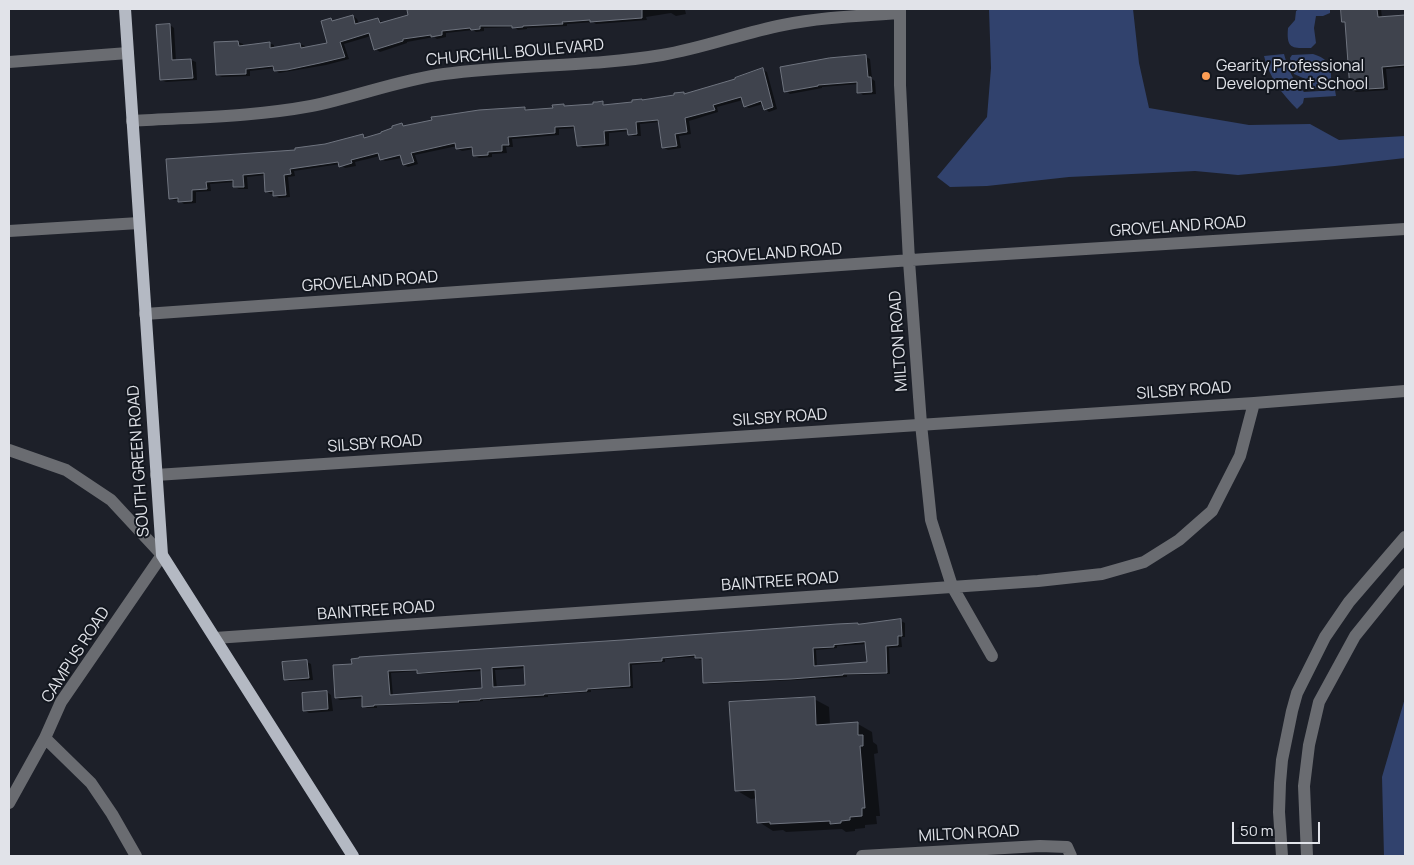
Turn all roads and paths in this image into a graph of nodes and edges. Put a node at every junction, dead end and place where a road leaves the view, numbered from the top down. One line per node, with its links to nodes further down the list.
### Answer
1 (125, 9): 3 (main road, SOUTH GREEN ROAD)
2 (900, 11): 5 (street, CHURCHILL BOULEVARD); 9 (street, MILTON ROAD)
3 (128, 53): 4 (street); 5 (main road, SOUTH GREEN ROAD)
4 (9, 62)
5 (132, 121): 6 (main road, SOUTH GREEN ROAD)
6 (139, 223): 8 (street); 10 (main road, SOUTH GREEN ROAD)
7 (1405, 228): 9 (street, GROVELAND ROAD)
8 (9, 231)
9 (909, 261): 10 (street, GROVELAND ROAD); 13 (street, MILTON ROAD)
10 (145, 314): 15 (main road, SOUTH GREEN ROAD)
11 (1405, 392): 12 (street, SILSBY ROAD)
12 (1254, 403): 13 (street, SILSBY ROAD); 19 (street, BAINTREE ROAD)
13 (921, 424): 15 (street, SILSBY ROAD); 19 (street, MILTON ROAD)
14 (9, 450): 17 (street)
15 (156, 475): 17 (main road, SOUTH GREEN ROAD)
16 (1405, 537): 28 (street)
17 (162, 554): 20 (main road, SOUTH GREEN ROAD); 22 (street, CAMPUS ROAD)
18 (1405, 574): 29 (street)
19 (952, 586): 20 (street, BAINTREE ROAD); 21 (street, MILTON ROAD)
20 (214, 638): 25 (main road, SOUTH GREEN ROAD)
21 (992, 656)
22 (45, 738): 23 (street, CAMPUS ROAD); 24 (street)
23 (9, 803)
24 (136, 856)
25 (353, 856)
26 (862, 856): 27 (street, MILTON ROAD)
27 (1071, 856)
28 (1282, 856)
29 (1307, 856)

